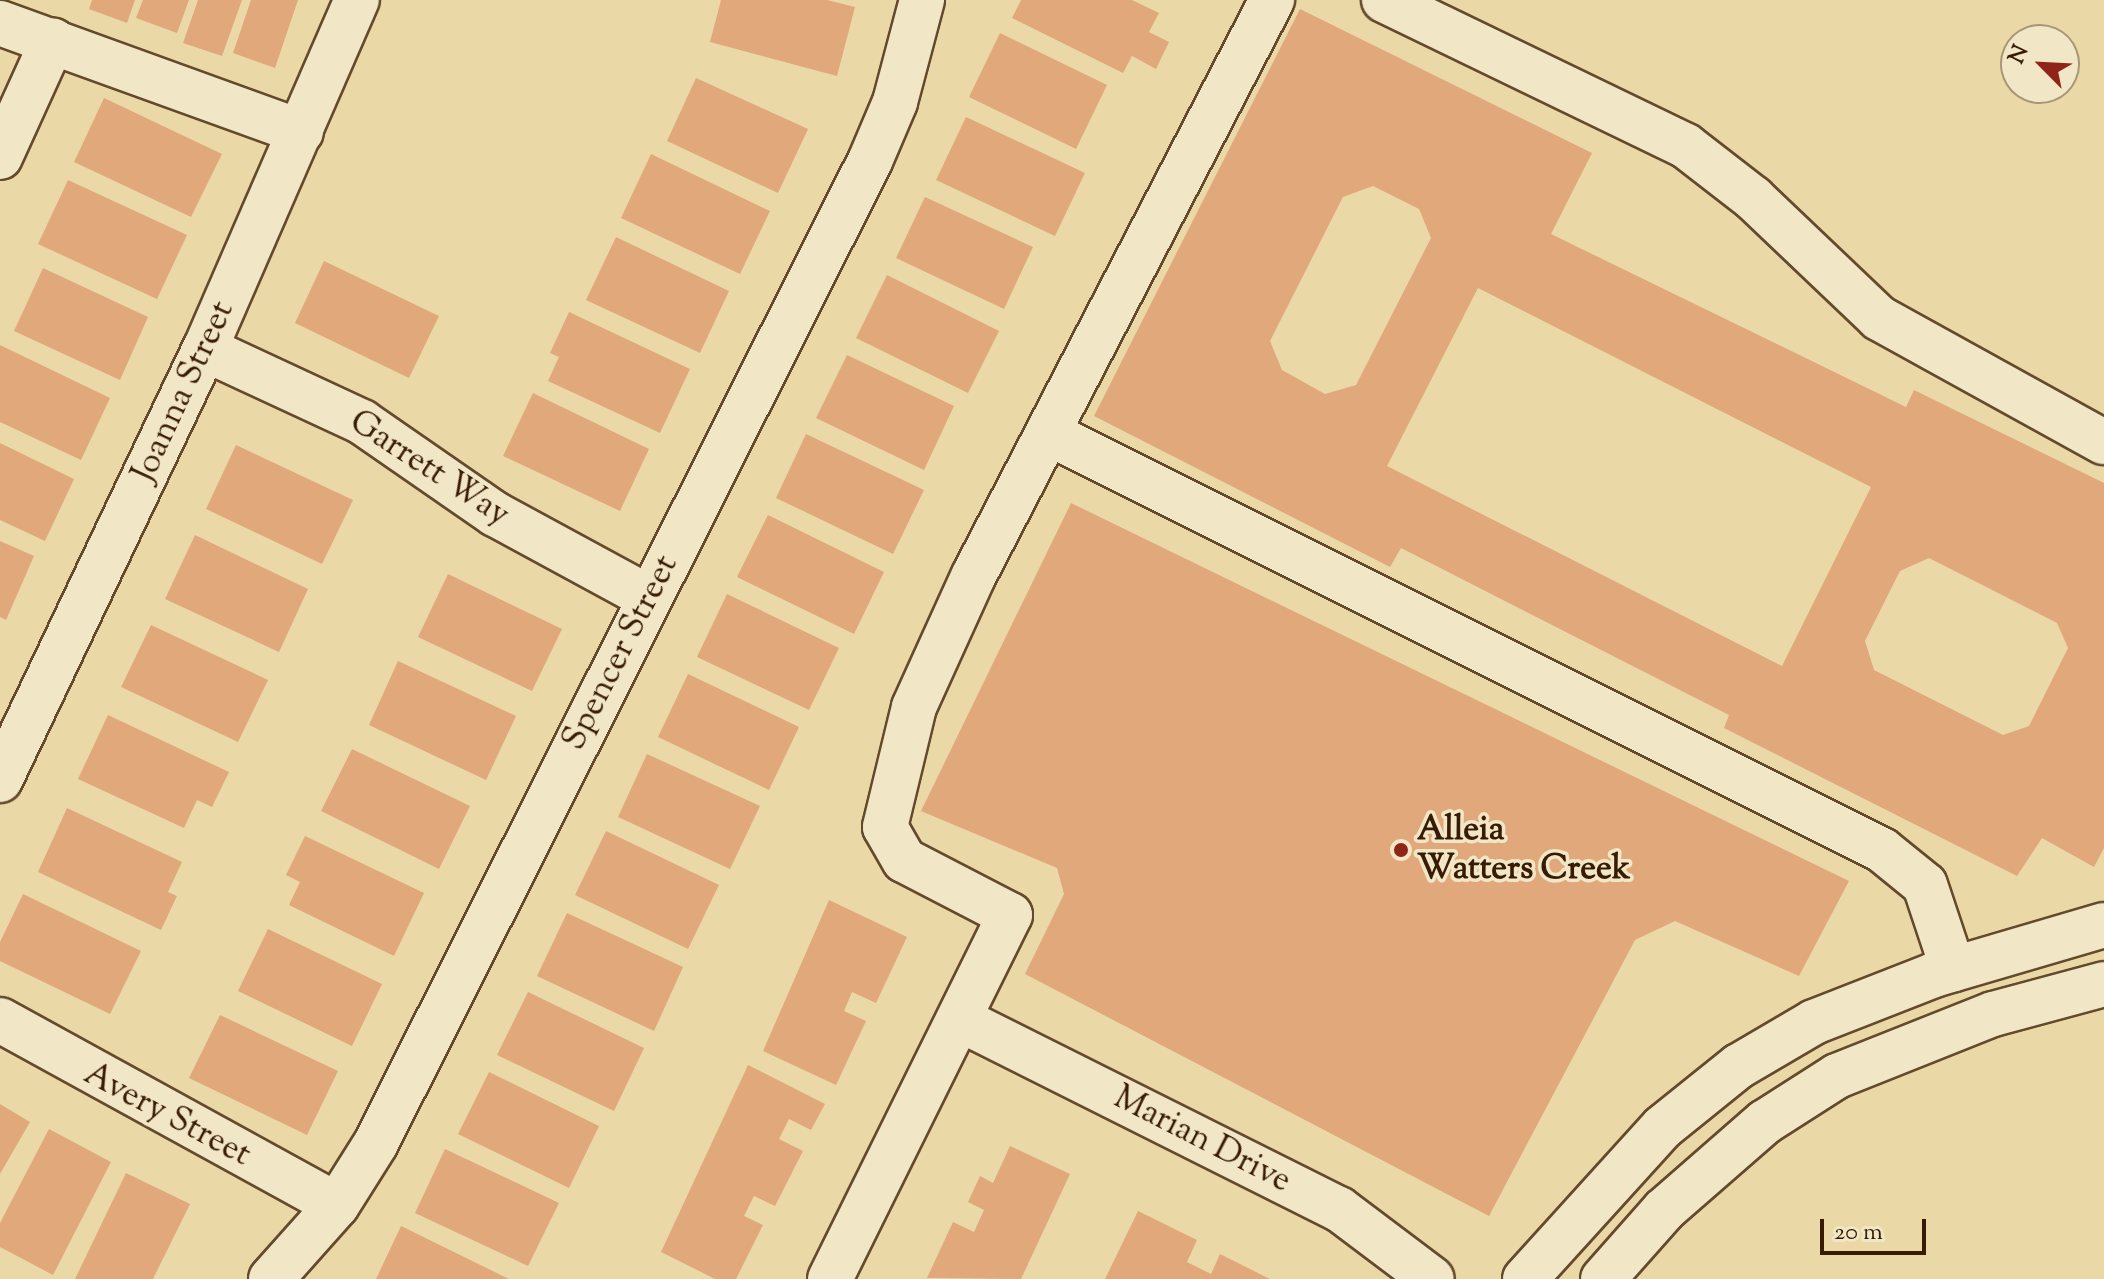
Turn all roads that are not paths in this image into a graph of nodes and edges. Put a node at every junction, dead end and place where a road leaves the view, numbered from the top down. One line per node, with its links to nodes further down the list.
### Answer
1 (357, 0): 7 (street, Joanna Street)
2 (922, 0): 12 (street, Spencer Street)
3 (1272, 0): 10 (street)
4 (1384, 0): 11 (street)
5 (0, 23): 6 (street)
6 (53, 40): 7 (street); 8 (street)
7 (301, 132): 9 (street, Joanna Street)
8 (0, 157)
9 (205, 349): 12 (street, Garrett Way); 13 (street, Joanna Street)
10 (1050, 434): 15 (street); 18 (street)
11 (2104, 442)
12 (648, 597): 19 (street, Spencer Street)
13 (0, 780)
14 (2104, 925): 15 (street)
15 (1953, 969): 23 (street)
16 (2104, 984): 24 (street)
17 (0, 1020): 19 (street, Avery Street)
18 (961, 1020): 21 (street); 22 (street, Marian Drive)
19 (337, 1205): 20 (street, Spencer Street)
20 (271, 1279)
21 (830, 1279)
22 (1432, 1279)
23 (1525, 1279)
24 (1603, 1279)

